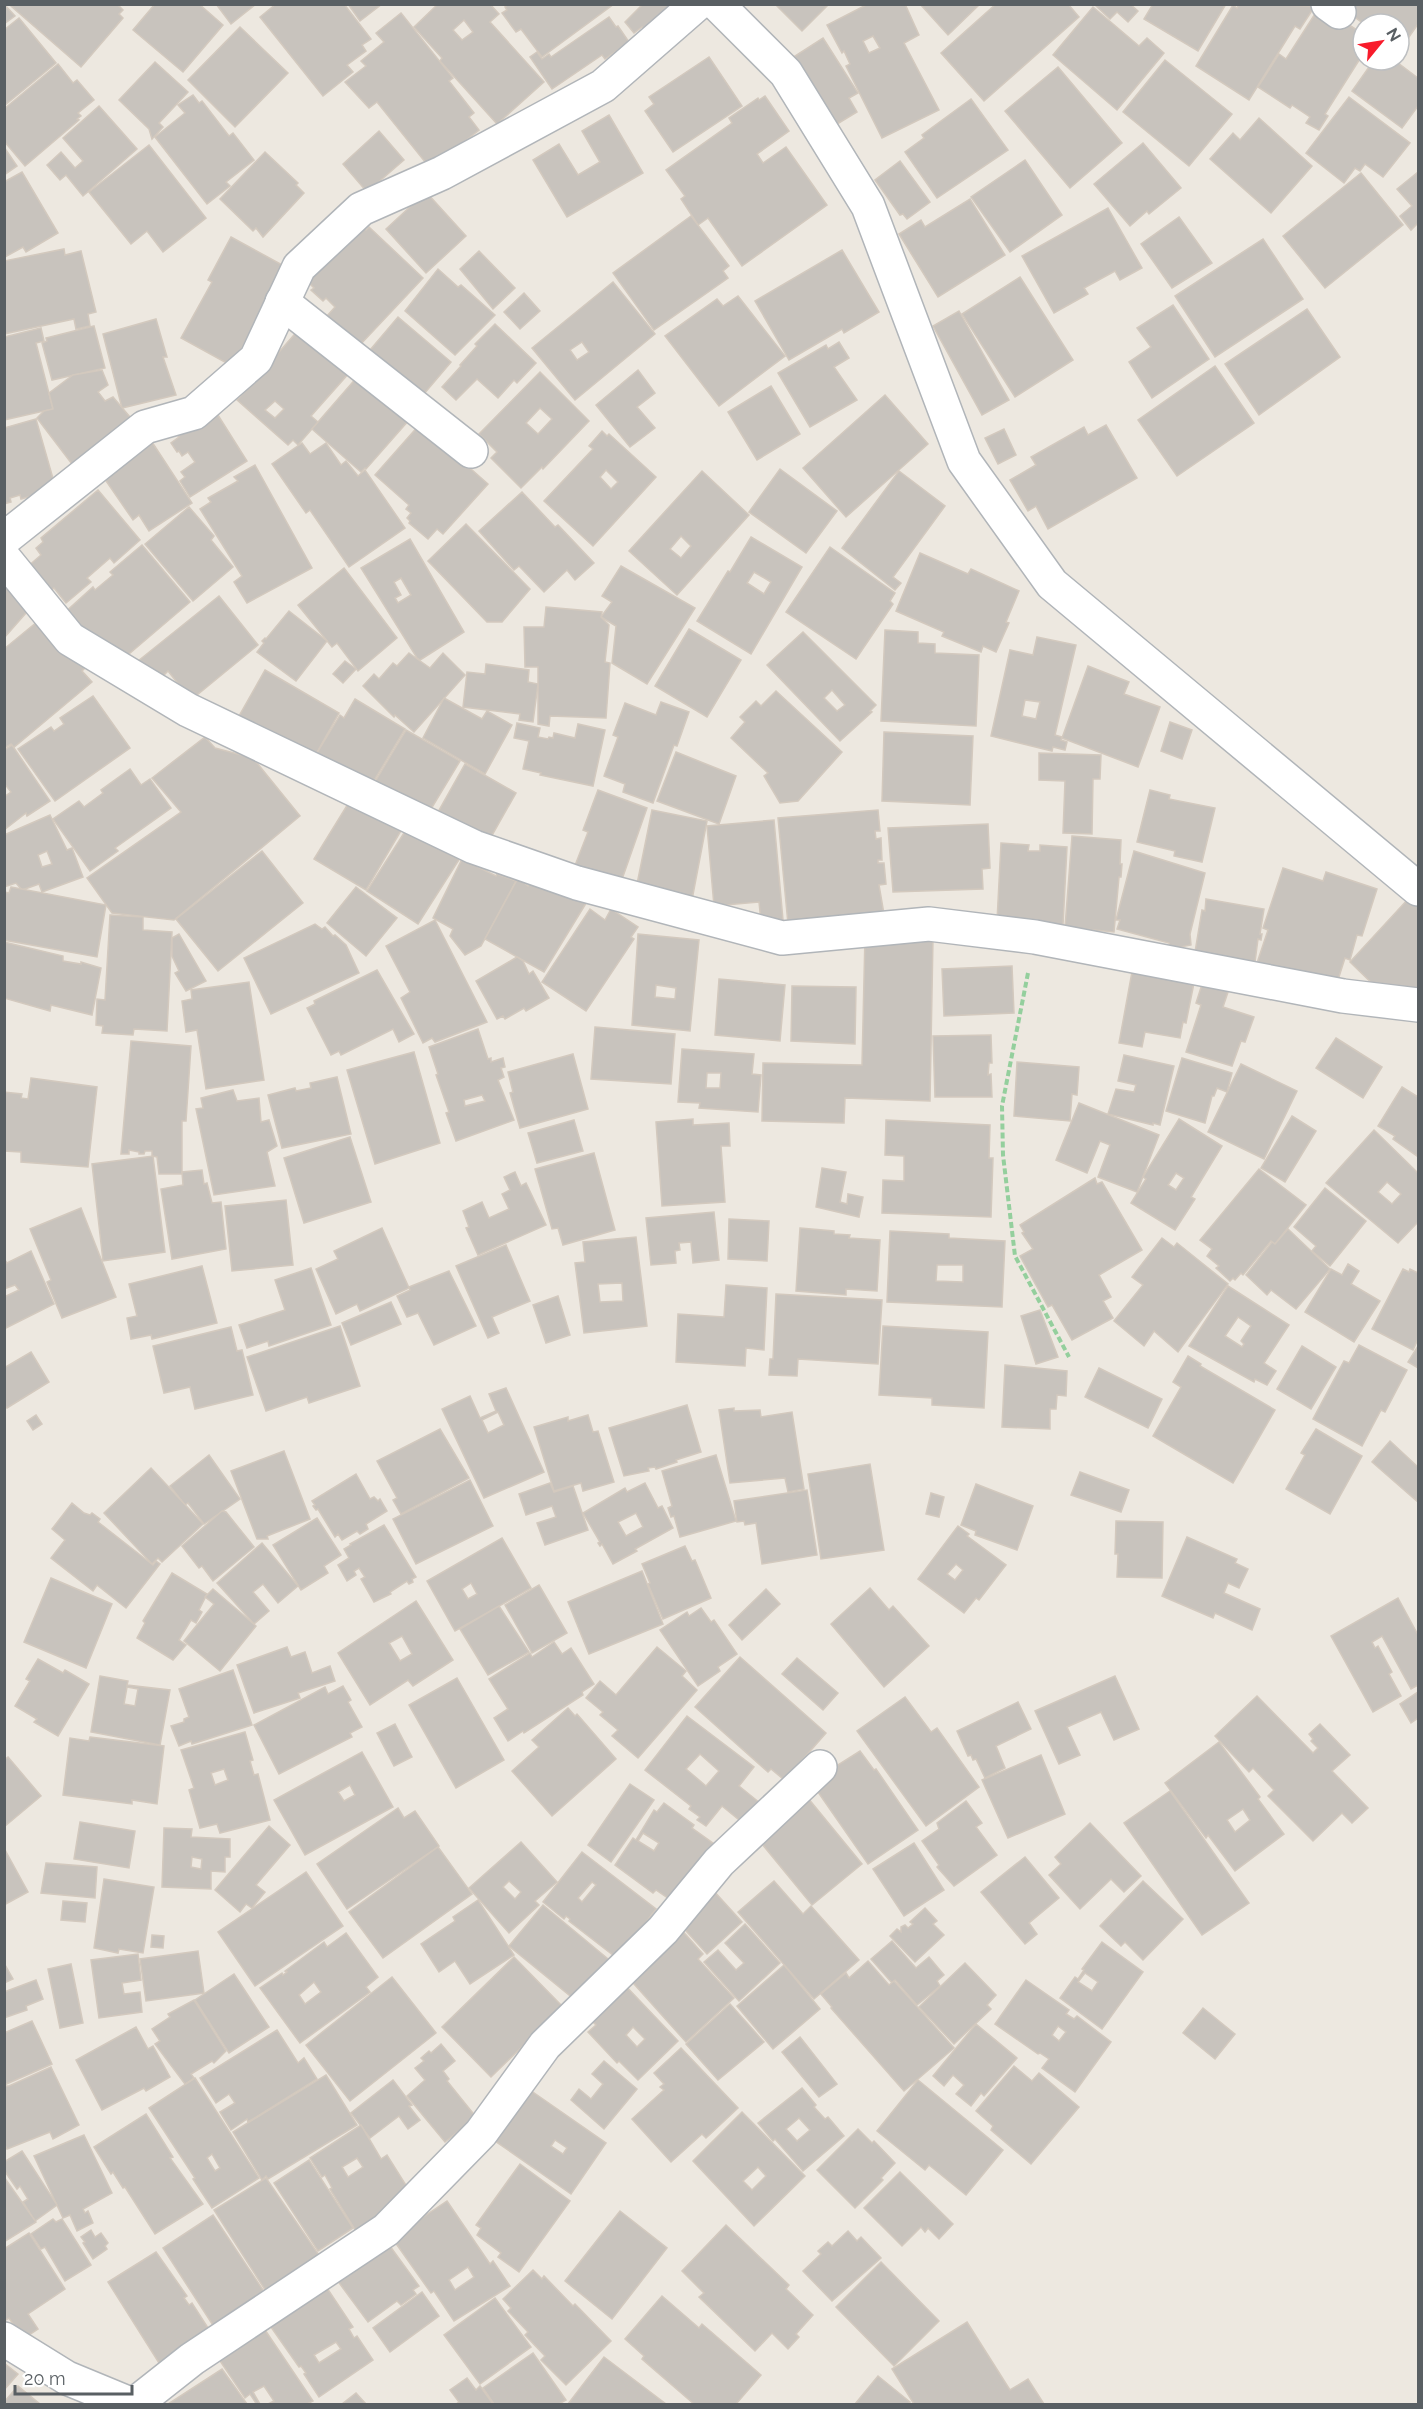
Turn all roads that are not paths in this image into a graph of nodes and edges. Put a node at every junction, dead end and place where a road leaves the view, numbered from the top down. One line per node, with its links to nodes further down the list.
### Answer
1 (697, 4): 3 (street)
2 (717, 4): 7 (street)
3 (282, 302): 4 (street); 5 (street)
4 (471, 451)
5 (4, 539)
6 (4, 558): 8 (street)
7 (1419, 889)
8 (1419, 1005)
9 (820, 1767): 12 (street)
10 (4, 2339): 11 (street)
11 (130, 2404)
12 (135, 2404)

